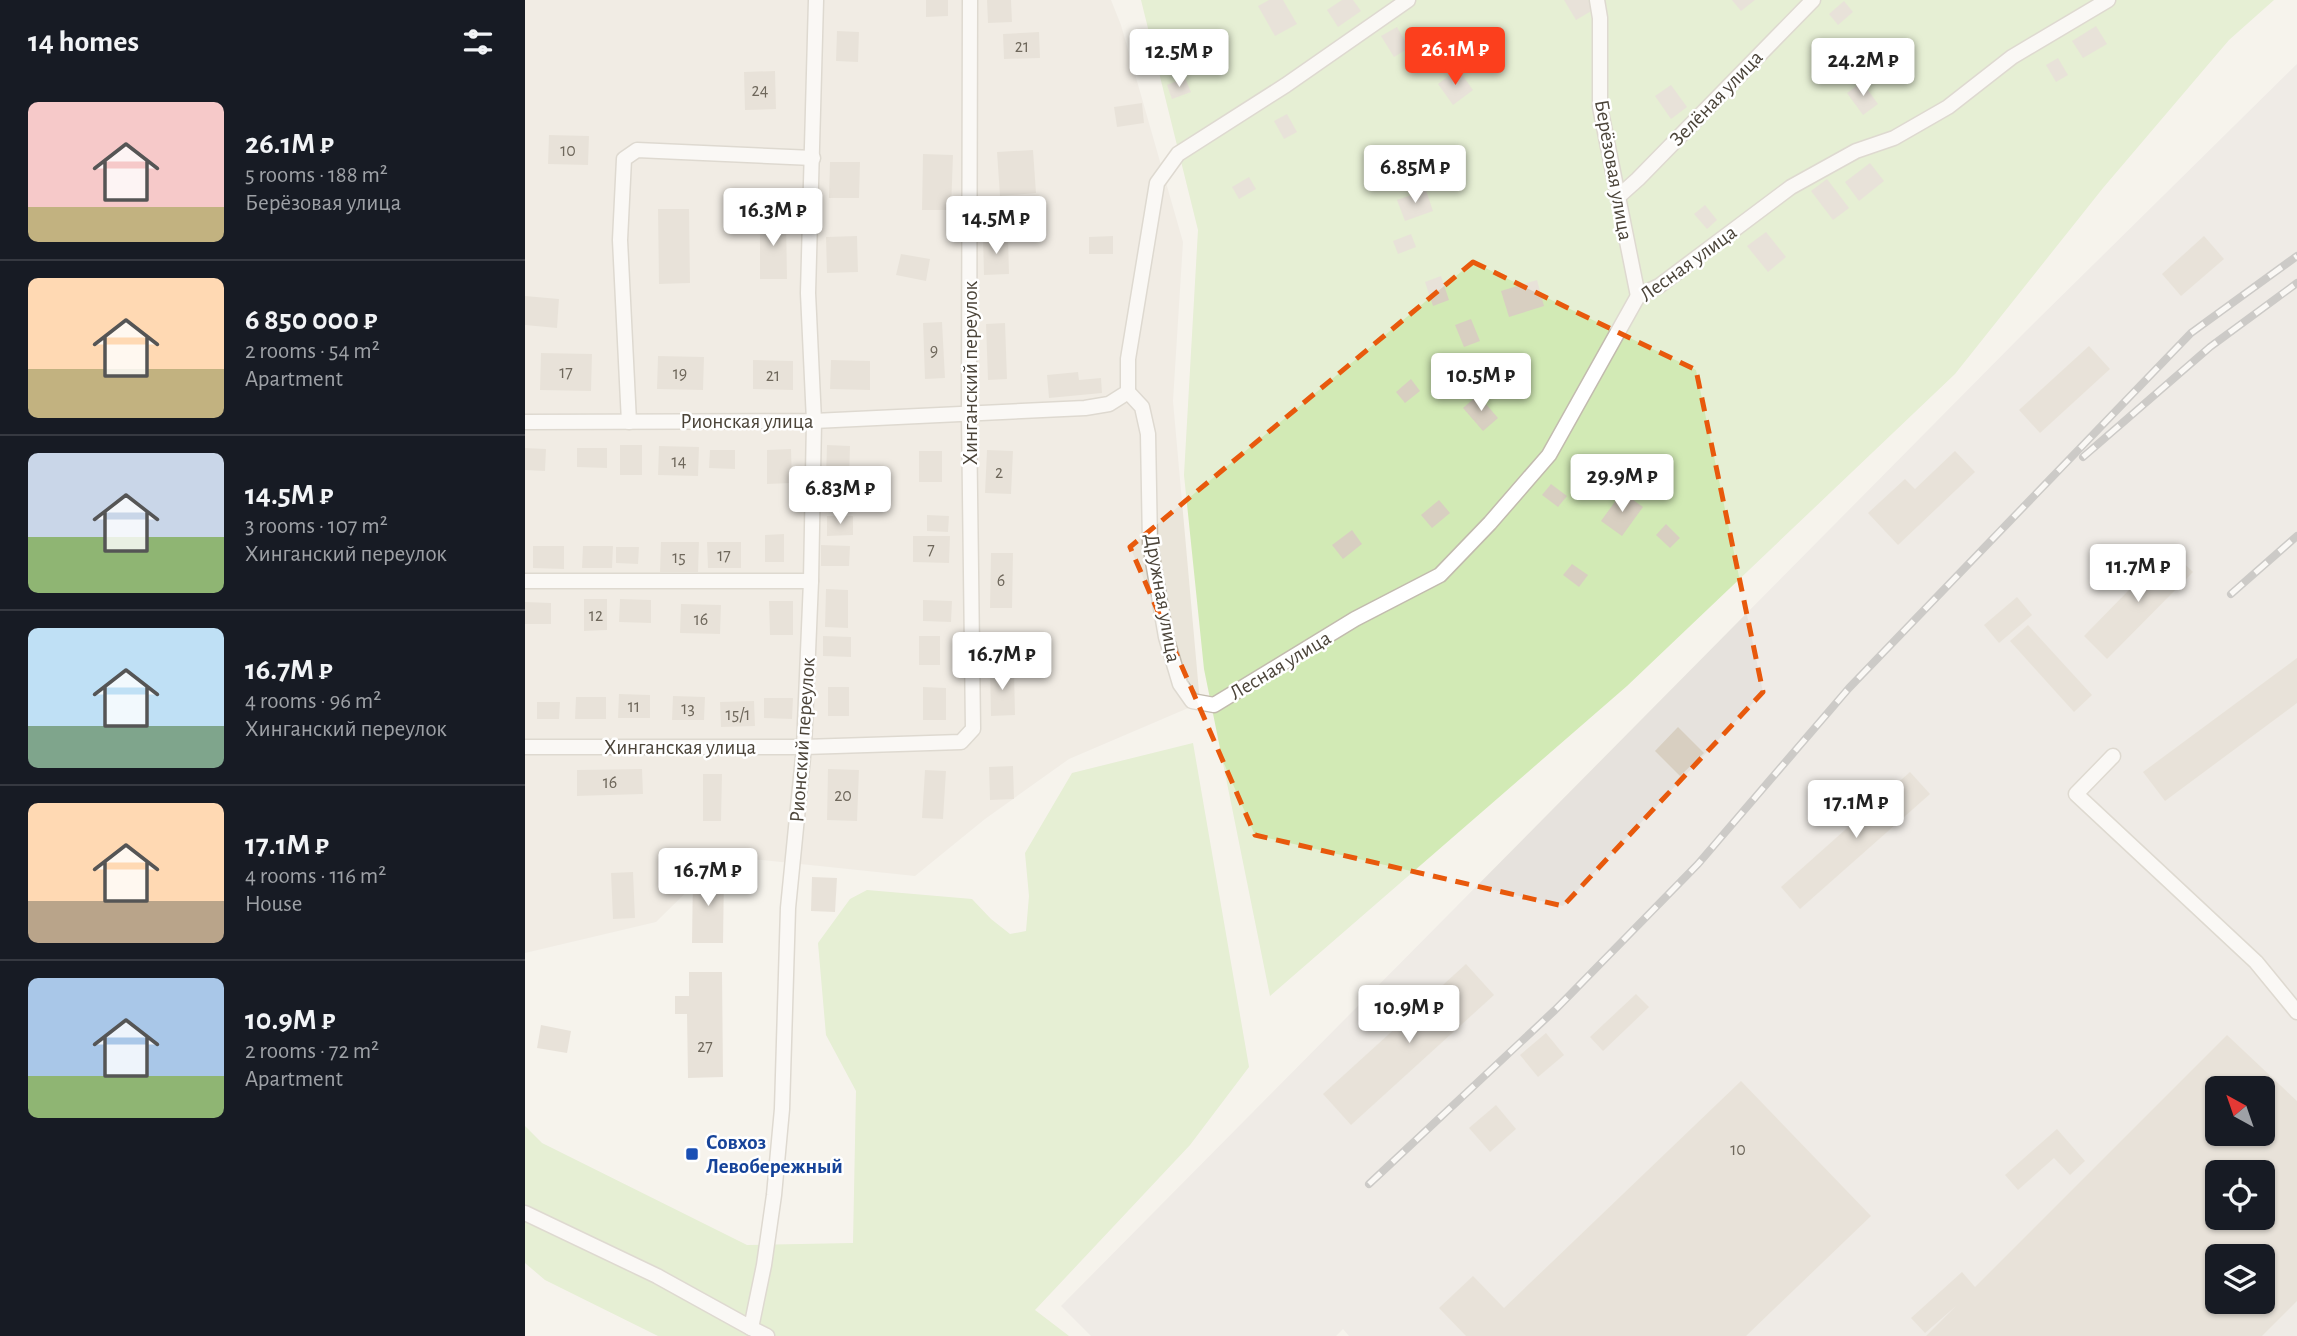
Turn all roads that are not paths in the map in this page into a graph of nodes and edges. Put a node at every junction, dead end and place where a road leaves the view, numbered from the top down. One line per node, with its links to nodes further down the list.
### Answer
1 (816, 0): 7 (street, Рионский переулок)
2 (970, 0): 11 (street, Хинганский переулок)
3 (1408, 0): 10 (street)
4 (1597, 0): 8 (street, Берёзовая улица)
5 (1813, 0): 8 (street, Зелёная улица)
6 (2108, 0): 9 (street, Лесная улица)
7 (813, 158): 12 (street, Рионский переулок); 14 (street)
8 (1619, 196): 9 (street, Берёзовая улица)
9 (1638, 296): 17 (street, Лесная улица)
10 (1128, 392): 11 (street); 17 (street, Дружная улица)
11 (969, 415): 12 (street, Рионская улица); 18 (street, Хинганский переулок)
12 (814, 421): 14 (street, Рионская улица); 15 (street, Рионский переулок)
13 (525, 422): 14 (street, Рионская улица)
14 (629, 422)
15 (811, 581): 16 (street); 20 (street, Рионский переулок)
16 (525, 582)
17 (1214, 705)
18 (961, 742): 20 (street, Хинганская улица)
19 (525, 747): 20 (street, Хинганская улица)
20 (804, 747): 24 (street, Рионский переулок)
21 (2113, 756): 22 (street)
22 (2297, 1012)
23 (525, 1213): 24 (street)
24 (751, 1328): 25 (street)
25 (767, 1336)

